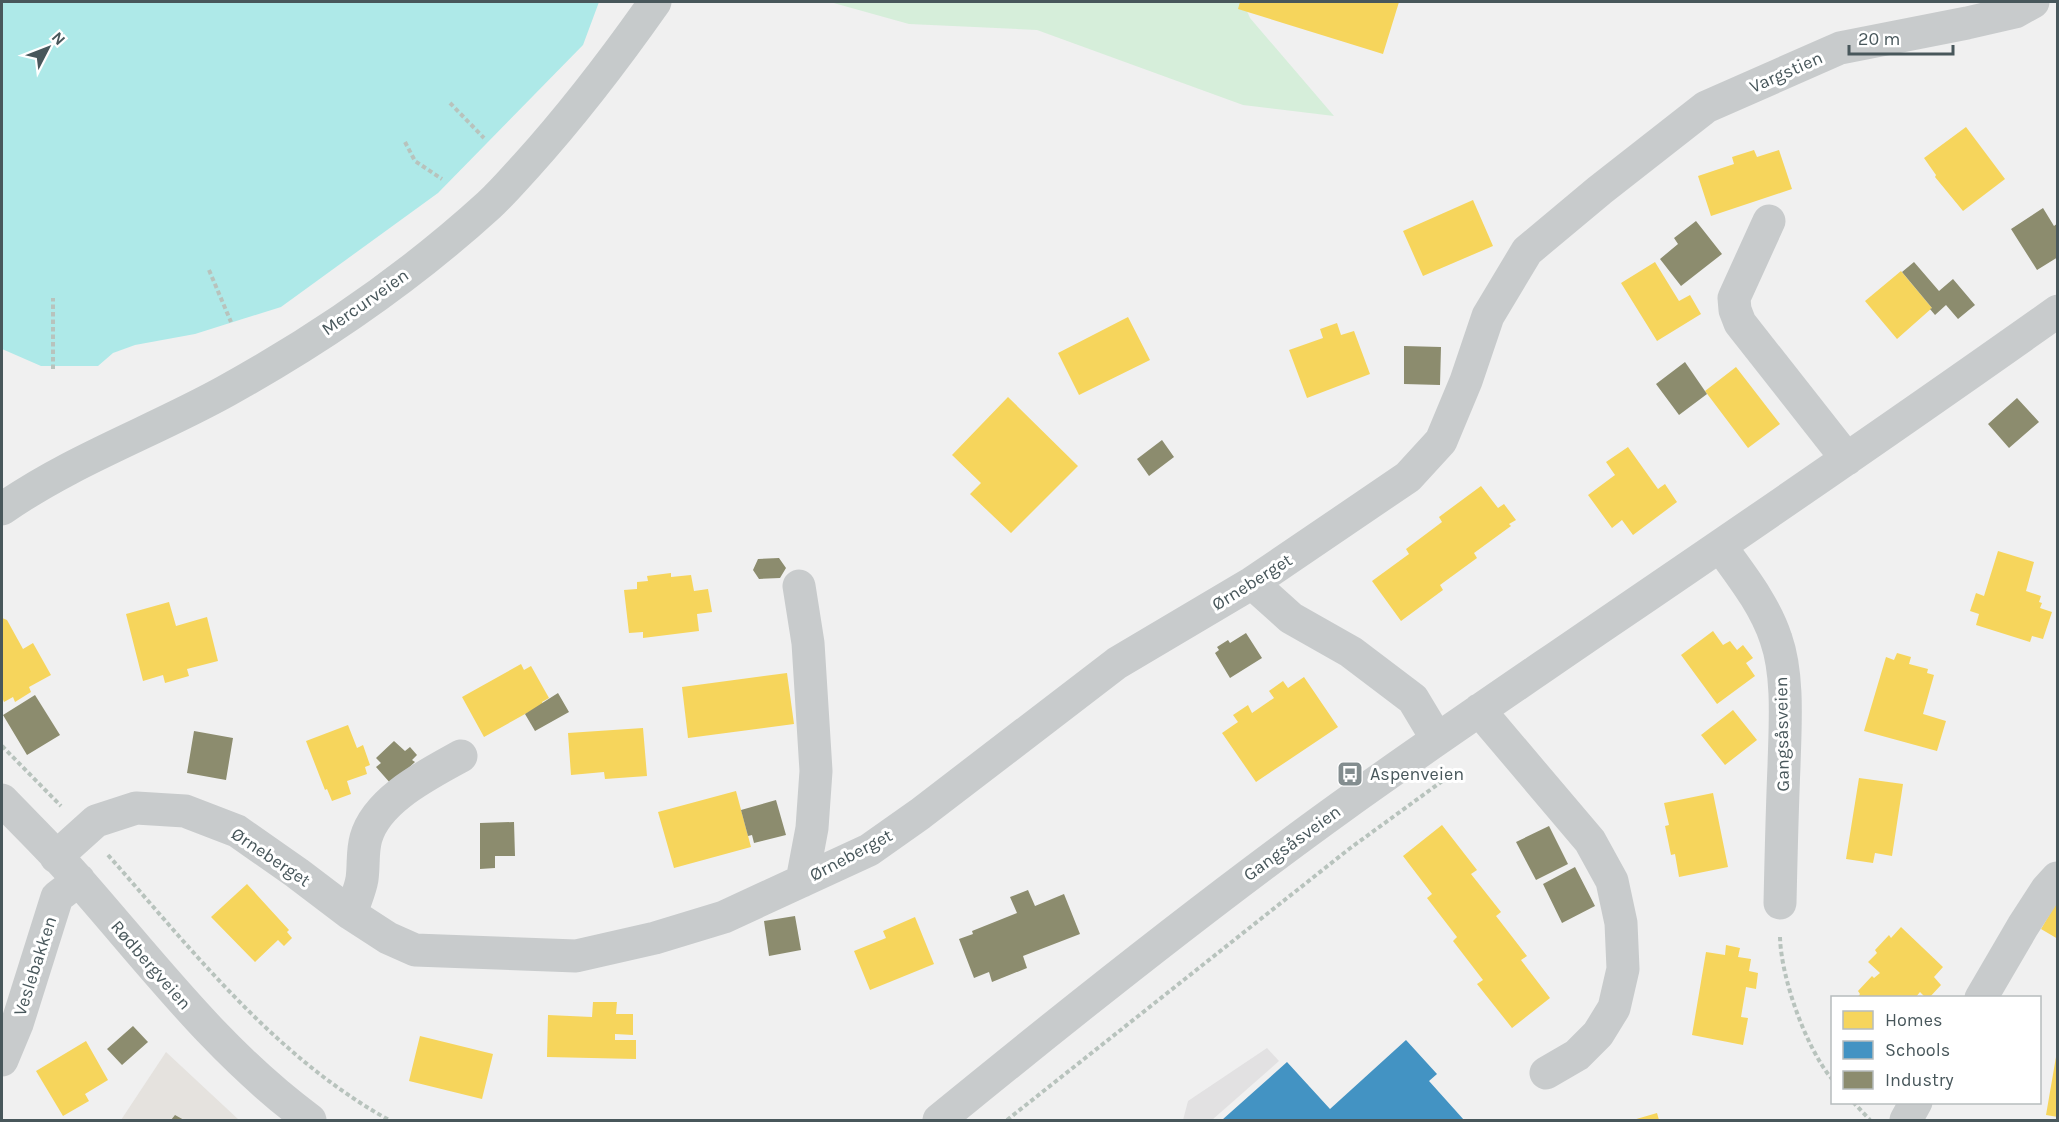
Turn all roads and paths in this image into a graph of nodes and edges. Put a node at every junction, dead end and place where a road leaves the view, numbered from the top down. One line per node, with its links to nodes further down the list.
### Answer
1 (655, 2): 15 (main road, Mercurveien)
2 (2032, 2): 7 (street, Vargstien)
3 (450, 103): 4 (path)
4 (484, 138)
5 (405, 142): 6 (path)
6 (442, 179)
7 (1600, 190): 17 (street, Ørneberget)
8 (1769, 221): 14 (street)
9 (209, 270): 12 (path)
10 (53, 298): 13 (path)
11 (2058, 311): 14 (street, Gangsåsveien)
12 (231, 322)
13 (53, 369)
14 (1847, 459): 16 (street, Gangsåsveien)
15 (2, 509)
16 (1720, 546): 19 (street, Gangsåsveien); 30 (street, Gangsåsveien)
17 (1252, 583): 20 (street); 29 (street, Ørneberget)
18 (798, 586): 29 (street, Ørneberget)
19 (1479, 710): 20 (street, Gangsåsveien); 34 (street)
20 (1437, 739): 40 (street, Gangsåsveien)
21 (2, 746): 25 (path)
22 (461, 756): 31 (street)
23 (1454, 772): 41 (path)
24 (2, 800): 26 (street, Rødbergveien)
25 (85, 830): 26 (street, Ørneberget); 31 (street, Ørneberget); 39 (path)
26 (56, 857): 28 (street, Rødbergveien)
27 (2057, 878): 32 (street)
28 (79, 880): 33 (street, Veslebakken); 38 (street, Rødbergveien)
29 (802, 881): 31 (street, Ørneberget)
30 (1780, 903): 35 (path)
31 (351, 914)
32 (1982, 996)
33 (2, 1060)
34 (1546, 1073)
35 (1831, 1076)
36 (1854, 1104): 42 (path)
37 (1915, 1104): 43 (street)
38 (310, 1120)
39 (389, 1120)
40 (939, 1120)
41 (1007, 1120)
42 (1870, 1120)
43 (1906, 1120)

